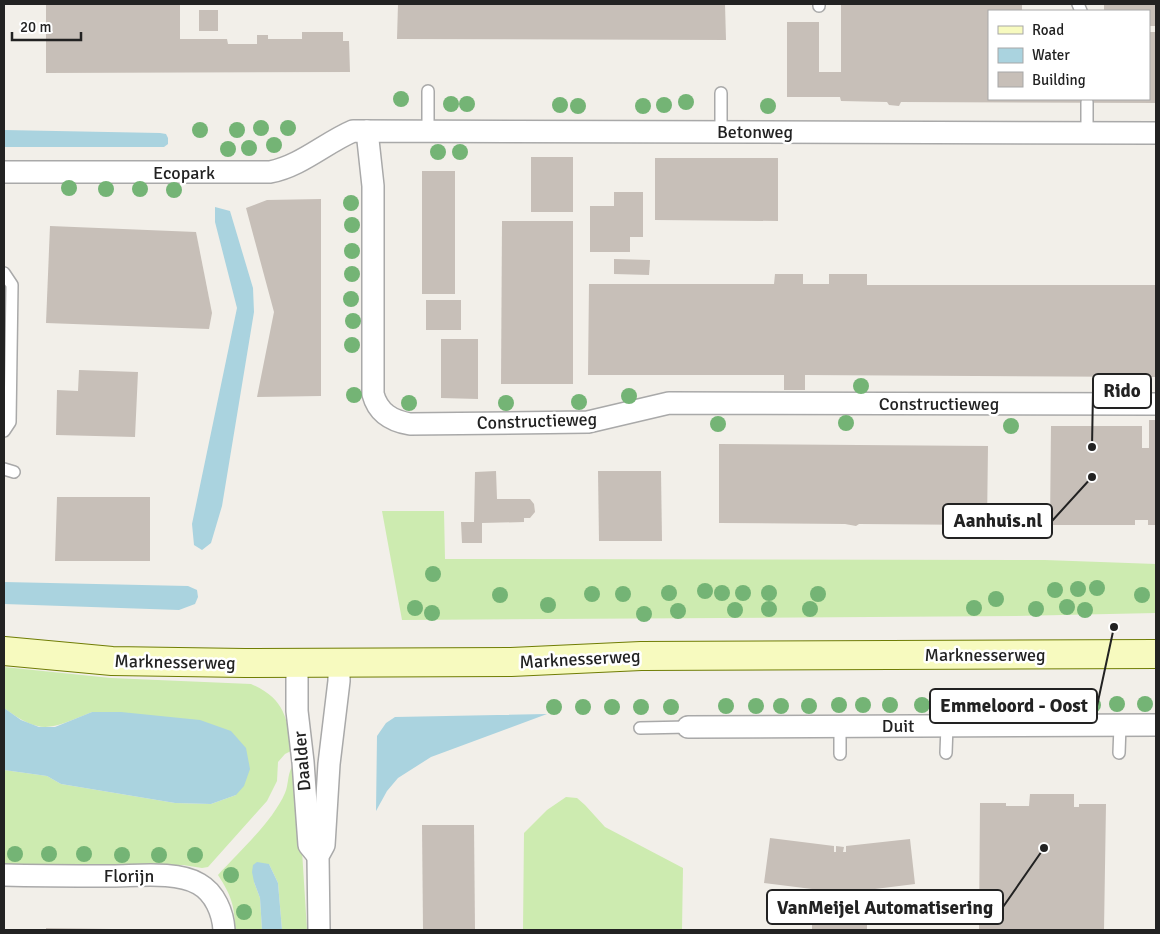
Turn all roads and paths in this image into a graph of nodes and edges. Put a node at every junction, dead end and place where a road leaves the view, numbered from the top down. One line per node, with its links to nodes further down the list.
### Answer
1 (428, 91): 5 (lane)
2 (722, 93): 6 (lane)
3 (1087, 102): 7 (lane)
4 (360, 131): 5 (street, Betonweg); 9 (street, Ecopark); 11 (street, Constructieweg)
5 (428, 132): 6 (street, Betonweg)
6 (722, 132): 7 (street, Betonweg)
7 (1087, 132): 8 (street, Betonweg)
8 (1156, 132)
9 (4, 172)
10 (4, 273): 12 (lane)
11 (1156, 404)
12 (4, 431)
13 (4, 651): 15 (main road, Marknesserweg)
14 (1156, 654): 16 (main road, Marknesserweg)
15 (297, 662): 16 (main road, Marknesserweg); 26 (street, Daalder)
16 (339, 662): 26 (street, Daalder)
17 (1156, 725): 19 (street, Duit)
18 (947, 726): 19 (street, Duit); 20 (street, Duit); 25 (lane)
19 (1120, 726): 23 (lane)
20 (840, 727): 22 (street, Duit); 24 (lane)
21 (640, 728): 22 (lane, Duit)
22 (688, 728)
23 (1119, 753)
24 (840, 754)
25 (946, 754)
26 (318, 856): 29 (street, Daalder)
27 (4, 875): 28 (street, Florijn)
28 (224, 930)
29 (319, 930)

